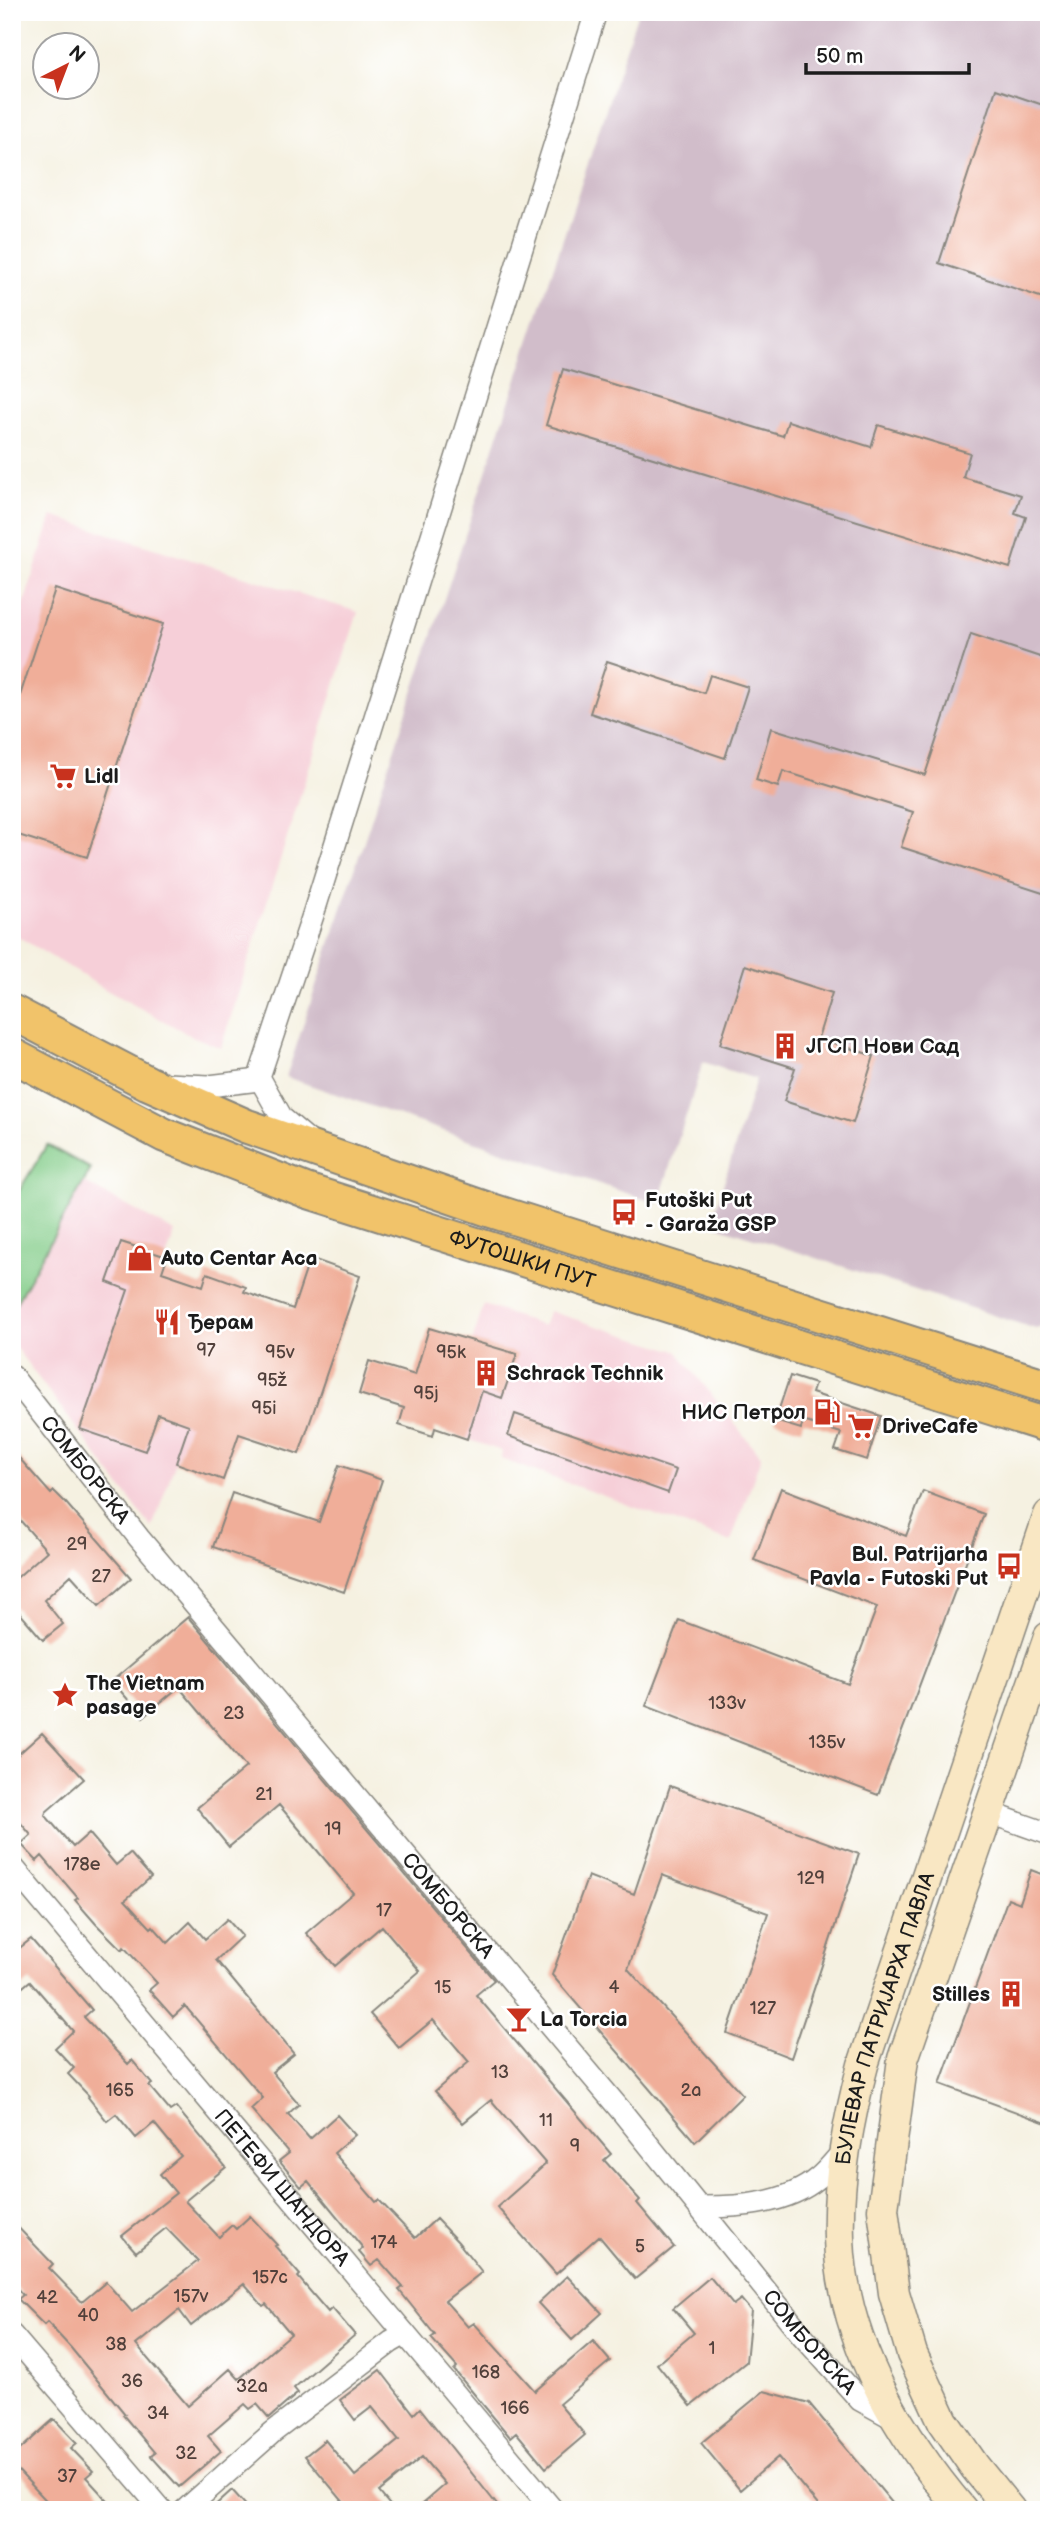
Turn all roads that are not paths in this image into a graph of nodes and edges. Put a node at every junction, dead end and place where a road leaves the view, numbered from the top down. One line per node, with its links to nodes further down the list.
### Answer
1 (596, 12): 4 (street)
2 (12, 1012): 5 (main road, ФУТОШКИ ПУТ)
3 (12, 1055): 9 (main road, ФУТОШКИ ПУТ)
4 (259, 1080): 5 (street); 6 (street)
5 (148, 1083): 6 (main road, ФУТОШКИ ПУТ)
6 (326, 1154): 8 (main road, ФУТОШКИ ПУТ)
7 (12, 1376): 16 (street, СОМБОРСКА)
8 (1037, 1383)
9 (1049, 1426)
10 (1049, 1515): 15 (main road, БУЛЕВАР ПАТРИЈАРХА ПАВЛА)
11 (1049, 1637): 12 (main road, БУЛЕВАР ПАТРИЈАРХА ПАВЛА)
12 (990, 1813): 13 (street); 24 (main road, БУЛЕВАР ПАТРИЈАРХА ПАВЛА)
13 (1049, 1834)
14 (12, 1866): 17 (street, ПЕТЕФИ ШАНДОРА)
15 (845, 2149): 16 (street); 19 (main road, БУЛЕВАР ПАТРИЈАРХА ПАВЛА)
16 (701, 2207): 19 (street, СОМБОРСКА)
17 (405, 2334): 21 (street); 22 (street, ПЕТЕФИ ШАНДОРА)
18 (12, 2335): 20 (street)
19 (898, 2421): 23 (main road, БУЛЕВАР ПАТРИЈАРХА ПАВЛА)
20 (162, 2510)
21 (185, 2510)
22 (553, 2510)
23 (962, 2510)
24 (1010, 2510)

